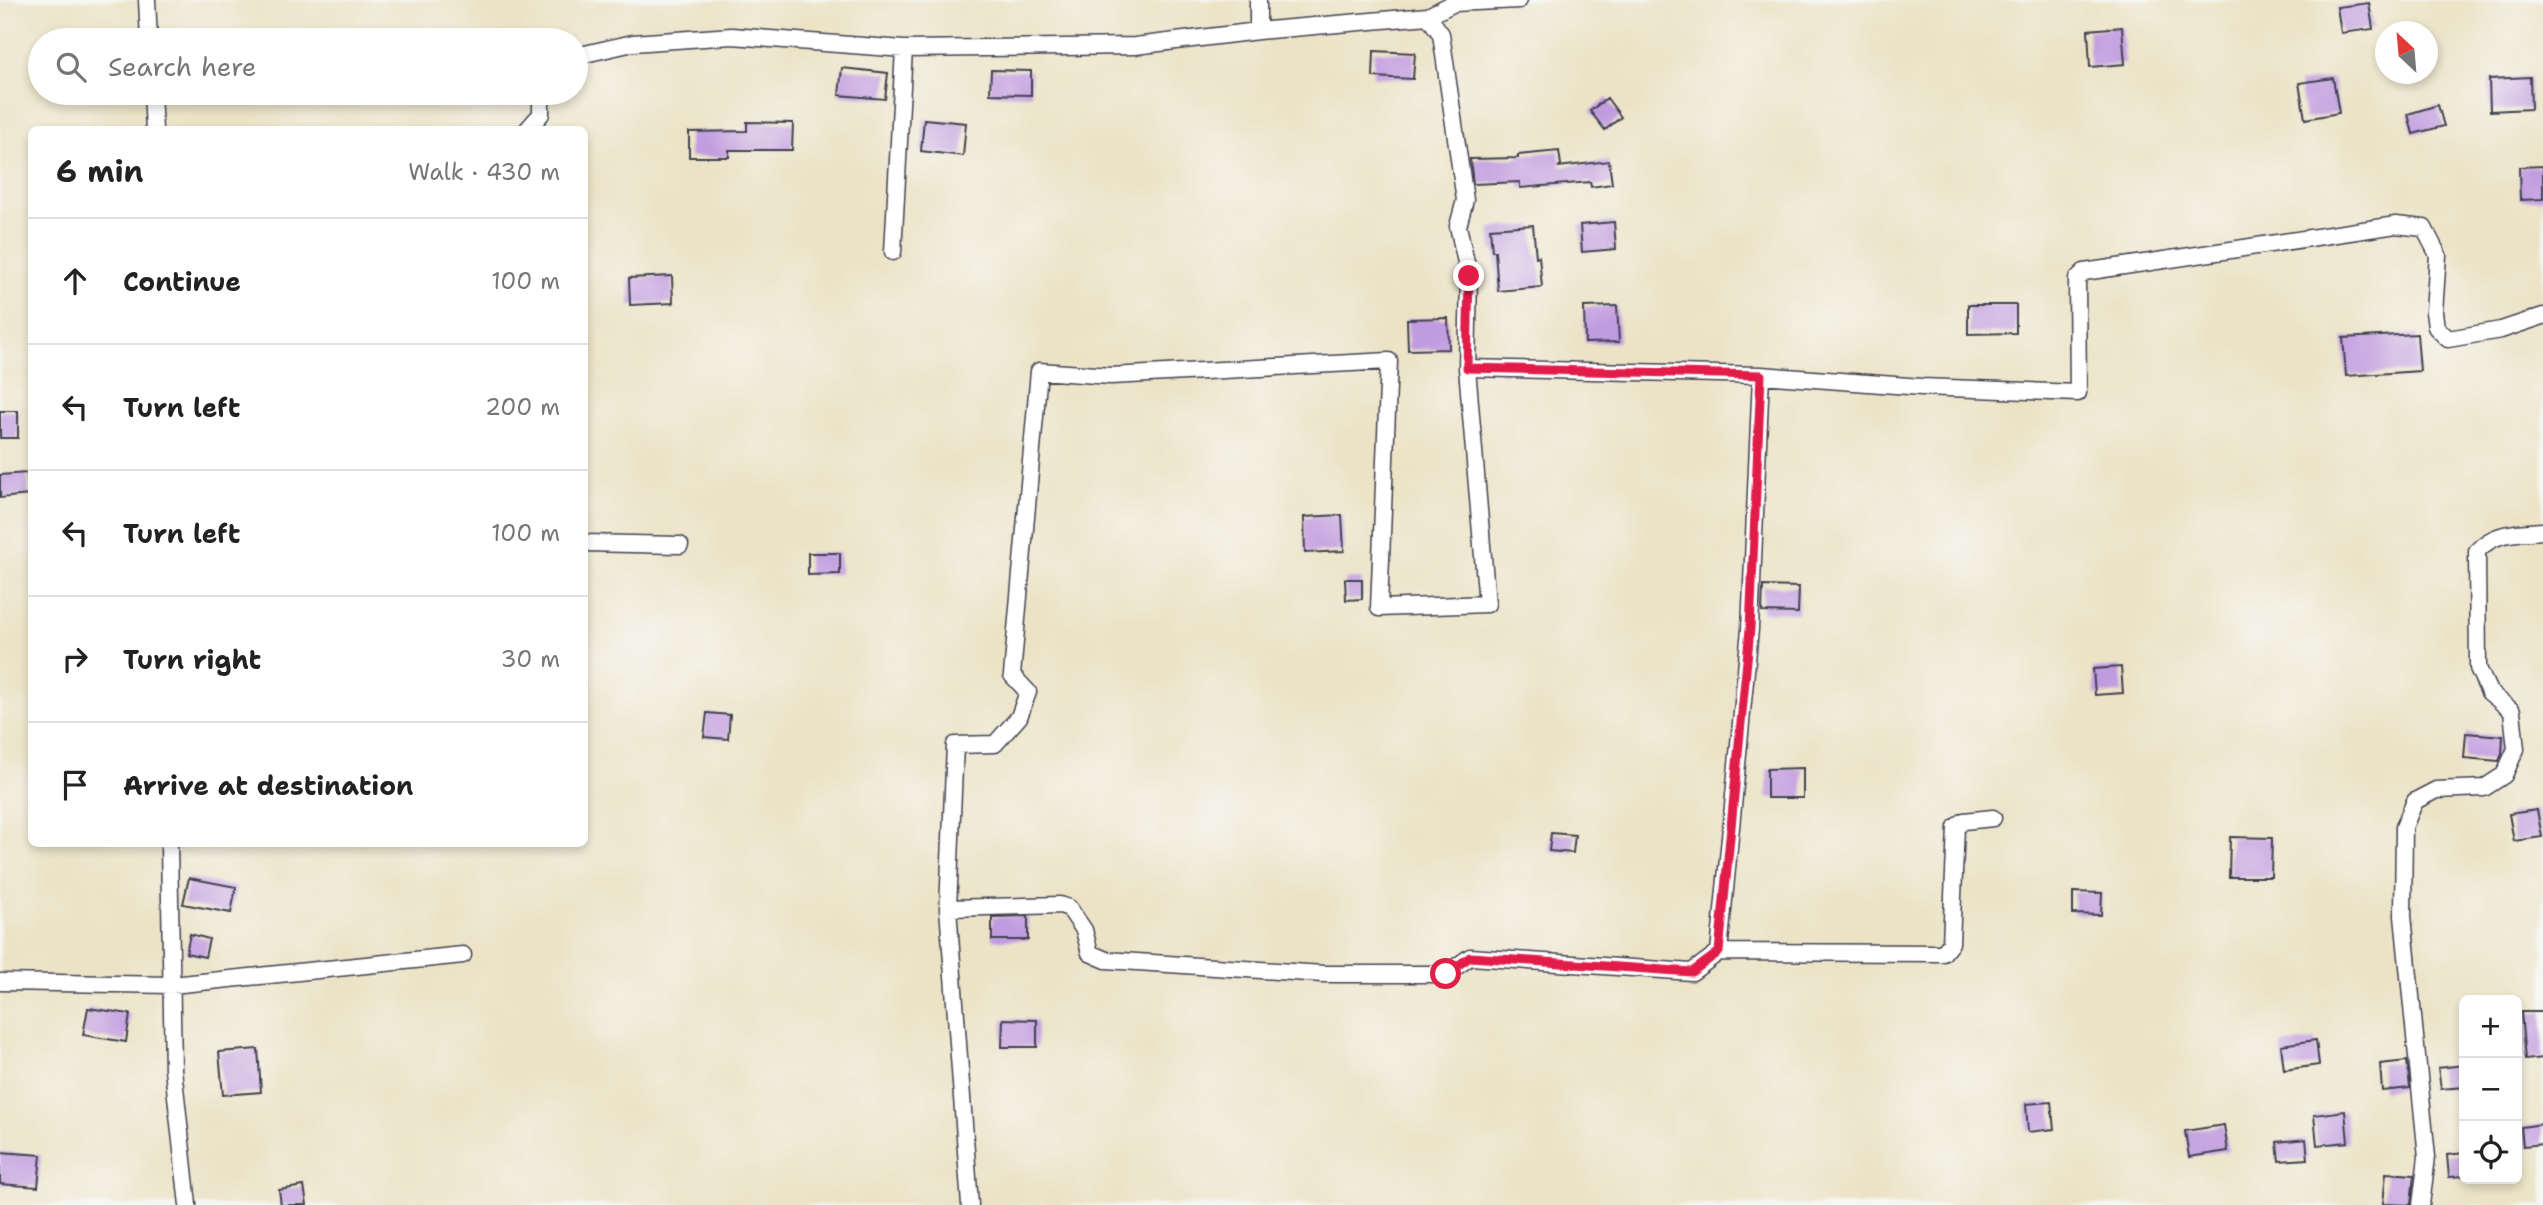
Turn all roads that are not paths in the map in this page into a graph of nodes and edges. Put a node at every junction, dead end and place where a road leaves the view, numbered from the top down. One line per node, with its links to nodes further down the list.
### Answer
1 (147, 0): 5 (street)
2 (1258, 0): 6 (street)
3 (1519, 0): 4 (street)
4 (1428, 16): 6 (street); 15 (street)
5 (148, 28)
6 (1258, 31): 7 (street)
7 (904, 49): 8 (street); 13 (street)
8 (588, 53)
9 (153, 105): 11 (street)
10 (541, 105): 12 (street)
11 (154, 126)
12 (530, 126)
13 (893, 252)
14 (2543, 316): 16 (street)
15 (1467, 368): 16 (street); 22 (street)
16 (1761, 375): 23 (street)
17 (2543, 531): 29 (street)
18 (588, 543): 19 (street)
19 (680, 545)
20 (1993, 818): 23 (street)
21 (169, 847): 26 (street)
22 (948, 908): 23 (street); 28 (street)
23 (1719, 952)
24 (463, 954): 26 (street)
25 (0, 982): 26 (street)
26 (172, 985): 27 (street)
27 (188, 1205)
28 (970, 1205)
29 (2421, 1205)

